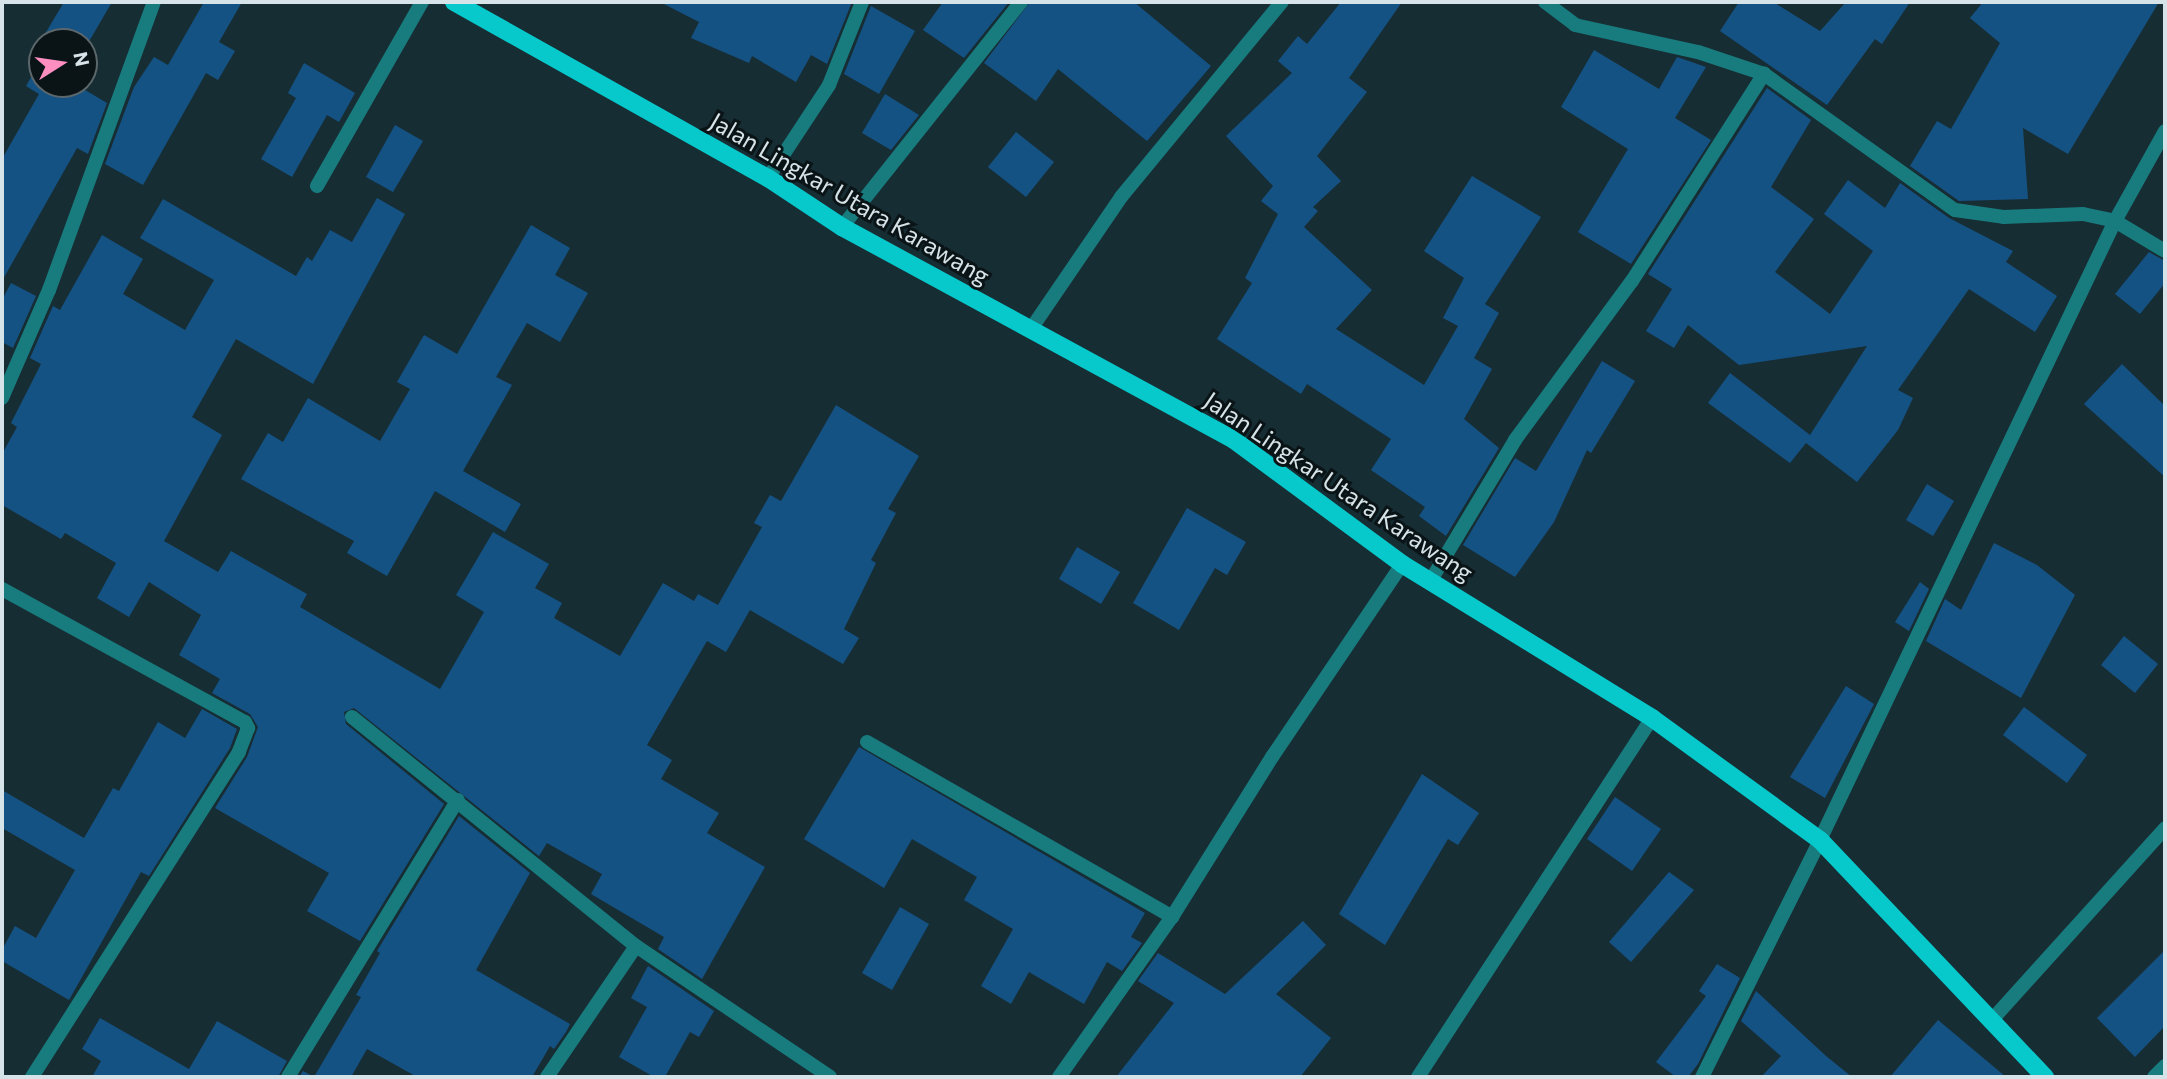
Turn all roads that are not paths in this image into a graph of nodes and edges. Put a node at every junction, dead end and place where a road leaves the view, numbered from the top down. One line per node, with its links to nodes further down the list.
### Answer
1 (154, 2): 16 (street)
2 (422, 2): 11 (street)
3 (454, 2): 10 (main road, Jalan Lingkar Utara Karawang)
4 (862, 2): 10 (street)
5 (1021, 2): 13 (street)
6 (1282, 2): 15 (street)
7 (1545, 2): 8 (street)
8 (1764, 74): 12 (street); 18 (street)
9 (2165, 131): 12 (street)
10 (768, 178): 13 (main road, Jalan Lingkar Utara Karawang)
11 (317, 186)
12 (2115, 221): 14 (street); 25 (street)
13 (842, 227): 15 (main road, Jalan Lingkar Utara Karawang)
14 (2165, 251)
15 (1031, 329): 17 (main road, Jalan Lingkar Utara Karawang)
16 (2, 398)
17 (1402, 564): 18 (main road, Jalan Lingkar Utara Karawang); 26 (street)
18 (1431, 580): 21 (main road, Jalan Lingkar Utara Karawang)
19 (2, 589): 31 (street)
20 (352, 717): 23 (street)
21 (1652, 718): 25 (main road, Jalan Lingkar Utara Karawang); 35 (street)
22 (867, 742): 26 (street)
23 (458, 800): 27 (street); 32 (street)
24 (2165, 828): 28 (street)
25 (1820, 840): 28 (main road, Jalan Lingkar Utara Karawang); 36 (street)
26 (1172, 917): 30 (street)
27 (636, 946): 33 (street); 34 (street)
28 (1990, 1023): 37 (main road, Jalan Lingkar Utara Karawang)
29 (2165, 1066): 38 (street)
30 (1065, 1075)
31 (32, 1077)
32 (288, 1077)
33 (548, 1077)
34 (830, 1077)
35 (1418, 1077)
36 (1702, 1077)
37 (2045, 1077)
38 (2154, 1077)

